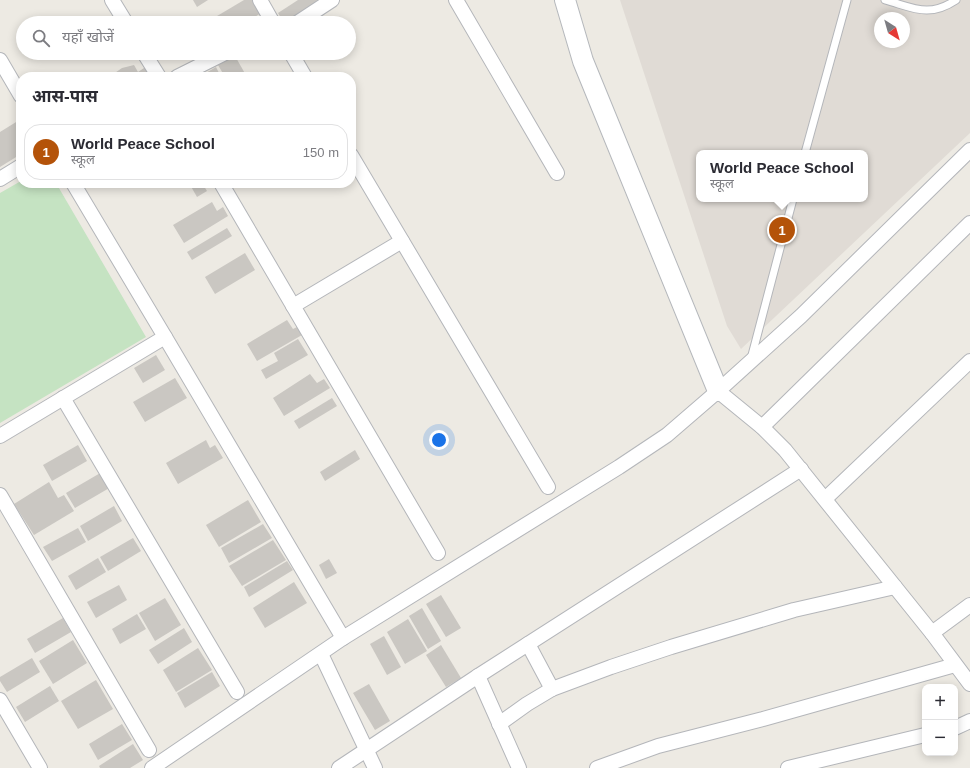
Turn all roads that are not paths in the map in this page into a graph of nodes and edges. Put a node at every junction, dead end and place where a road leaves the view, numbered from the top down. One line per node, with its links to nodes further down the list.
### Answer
1 (112, 0): 9 (street)
2 (260, 0): 10 (street)
3 (332, 0): 11 (street)
4 (456, 0): 24 (street)
5 (565, 0): 35 (street)
6 (847, 0): 20 (lane)
7 (885, 0): 8 (lane)
8 (956, 0)
9 (122, 16)
10 (269, 16)
11 (308, 16)
12 (0, 60): 19 (street)
13 (148, 60): 16 (street)
14 (211, 60): 17 (street)
15 (295, 60): 18 (street)
16 (156, 72)
17 (187, 72)
18 (302, 72)
19 (16, 87)
20 (806, 150)
21 (970, 150): 34 (street)
22 (356, 163): 30 (street)
23 (16, 169): 25 (street)
24 (557, 173)
25 (0, 179)
26 (76, 188): 32 (street)
27 (224, 188): 31 (street)
28 (792, 202): 34 (lane)
29 (970, 223): 37 (street)
30 (402, 241): 31 (street); 40 (street)
31 (293, 306): 43 (street)
32 (165, 337): 36 (street); 47 (street)
33 (970, 361): 42 (street)
34 (750, 363): 35 (street)
35 (718, 391): 37 (street); 47 (street)
36 (63, 398): 38 (street); 54 (street)
37 (762, 427): 39 (street)
38 (0, 436)
39 (801, 469): 42 (street); 48 (street)
40 (548, 487)
41 (0, 495): 60 (street)
42 (825, 499): 44 (street)
43 (438, 553)
44 (895, 587): 46 (street); 53 (street)
45 (970, 605): 46 (street)
46 (932, 634): 50 (street)
47 (343, 638): 49 (street)
48 (528, 644): 51 (street); 53 (street)
49 (321, 654): 61 (street); 63 (street)
50 (955, 665): 52 (street); 67 (street)
51 (478, 676): 57 (street); 61 (street)
52 (970, 684)
53 (552, 689): 57 (street)
54 (237, 692)
55 (0, 700): 62 (street)
56 (970, 721): 58 (street)
57 (499, 724): 66 (street)
58 (958, 727)
59 (922, 736): 68 (street)
60 (149, 750)
61 (367, 750): 64 (street); 65 (street)
62 (40, 768)
63 (152, 768)
64 (339, 768)
65 (376, 768)
66 (519, 768)
67 (597, 768)
68 (788, 768)

